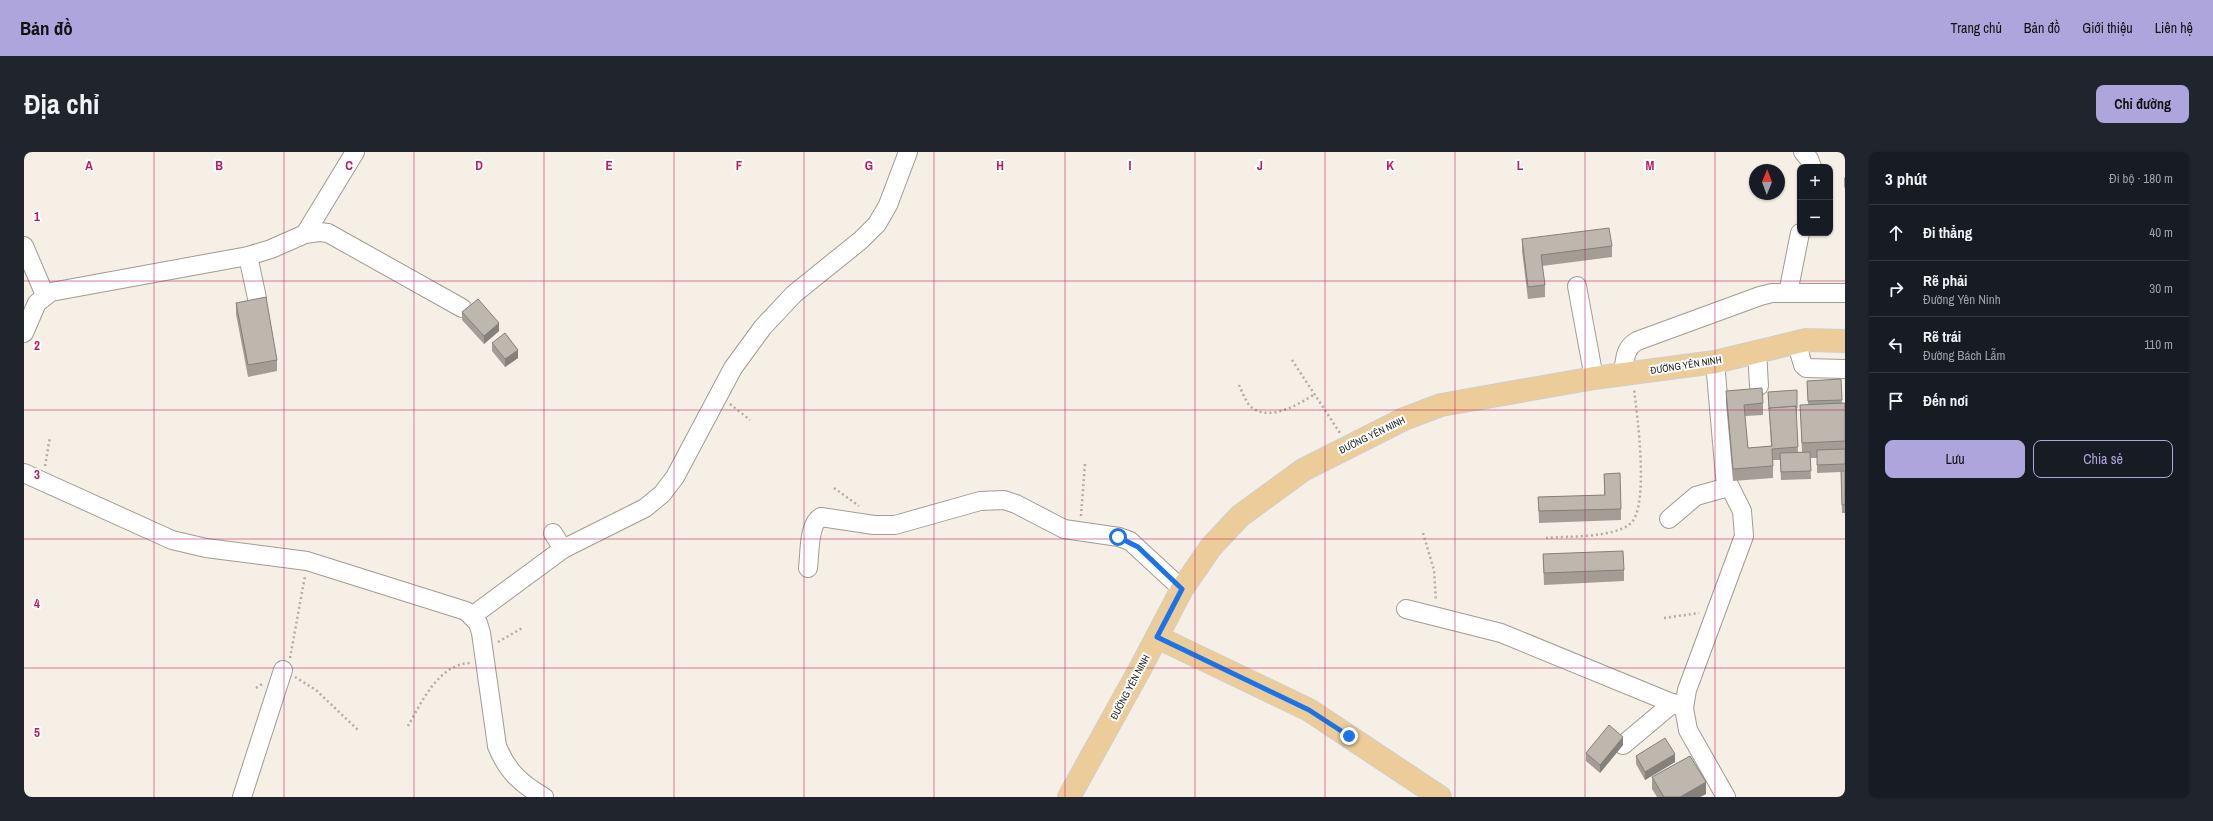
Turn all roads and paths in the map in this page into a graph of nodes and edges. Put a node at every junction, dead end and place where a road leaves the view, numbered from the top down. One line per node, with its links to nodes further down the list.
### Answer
1 (354, 152): 5 (street)
2 (908, 152): 26 (street)
3 (1803, 152): 4 (street)
4 (1811, 164)
5 (305, 234): 8 (street); 14 (street)
6 (1799, 236): 11 (street)
7 (24, 246): 12 (street)
8 (248, 256): 12 (street); 13 (street)
9 (1577, 286): 23 (street)
10 (1845, 292): 11 (street)
11 (1788, 293): 22 (street)
12 (45, 295): 15 (street)
13 (257, 298)
14 (462, 308)
15 (24, 333)
16 (1845, 341): 17 (main road, ĐƯỜNG YÊN NINH)
17 (1796, 342): 18 (main road, ĐƯỜNG YÊN NINH); 21 (street)
18 (1757, 351): 20 (main road, ĐƯỜNG YÊN NINH); 25 (street)
19 (1292, 360): 27 (path)
20 (1715, 362): 22 (main road, ĐƯỜNG YÊN NINH); 34 (street)
21 (1845, 369)
22 (1627, 374): 23 (main road, ĐƯỜNG YÊN NINH); 39 (path)
23 (1594, 378): 30 (main road, ĐƯỜNG YÊN NINH)
24 (1239, 386): 27 (path)
25 (1759, 386)
26 (719, 394): 28 (path); 40 (street)
27 (1315, 394): 30 (path)
28 (750, 420)
29 (50, 437): 33 (path)
30 (1348, 447): 43 (main road, ĐƯỜNG YÊN NINH)
31 (1085, 463): 37 (path)
32 (24, 473): 33 (street)
33 (42, 481): 41 (street)
34 (1728, 487): 35 (street); 45 (street)
35 (1669, 519)
36 (553, 533): 40 (street)
37 (1079, 533): 42 (street); 43 (street)
38 (1423, 533): 47 (path)
39 (1546, 538)
40 (563, 549): 46 (street)
41 (307, 561): 46 (street); 52 (path)
42 (808, 568)
43 (1182, 589): 50 (main road, ĐƯỜNG YÊN NINH)
44 (1406, 609): 47 (street)
45 (1716, 612): 48 (path); 54 (street)
46 (472, 616): 51 (street)
47 (1436, 616): 54 (street)
48 (1664, 618)
49 (524, 627): 51 (path)
50 (1157, 637): 60 (main road, ĐƯỜNG YÊN NINH); 61 (main road)
51 (484, 657): 55 (path); 59 (street)
52 (283, 670): 53 (path); 56 (path); 58 (street)
53 (256, 688)
54 (1679, 705): 57 (street); 62 (street)
55 (408, 726)
56 (358, 730)
57 (1623, 745)
58 (242, 797)
59 (544, 797)
60 (1069, 797)
61 (1440, 797)
62 (1726, 797)

